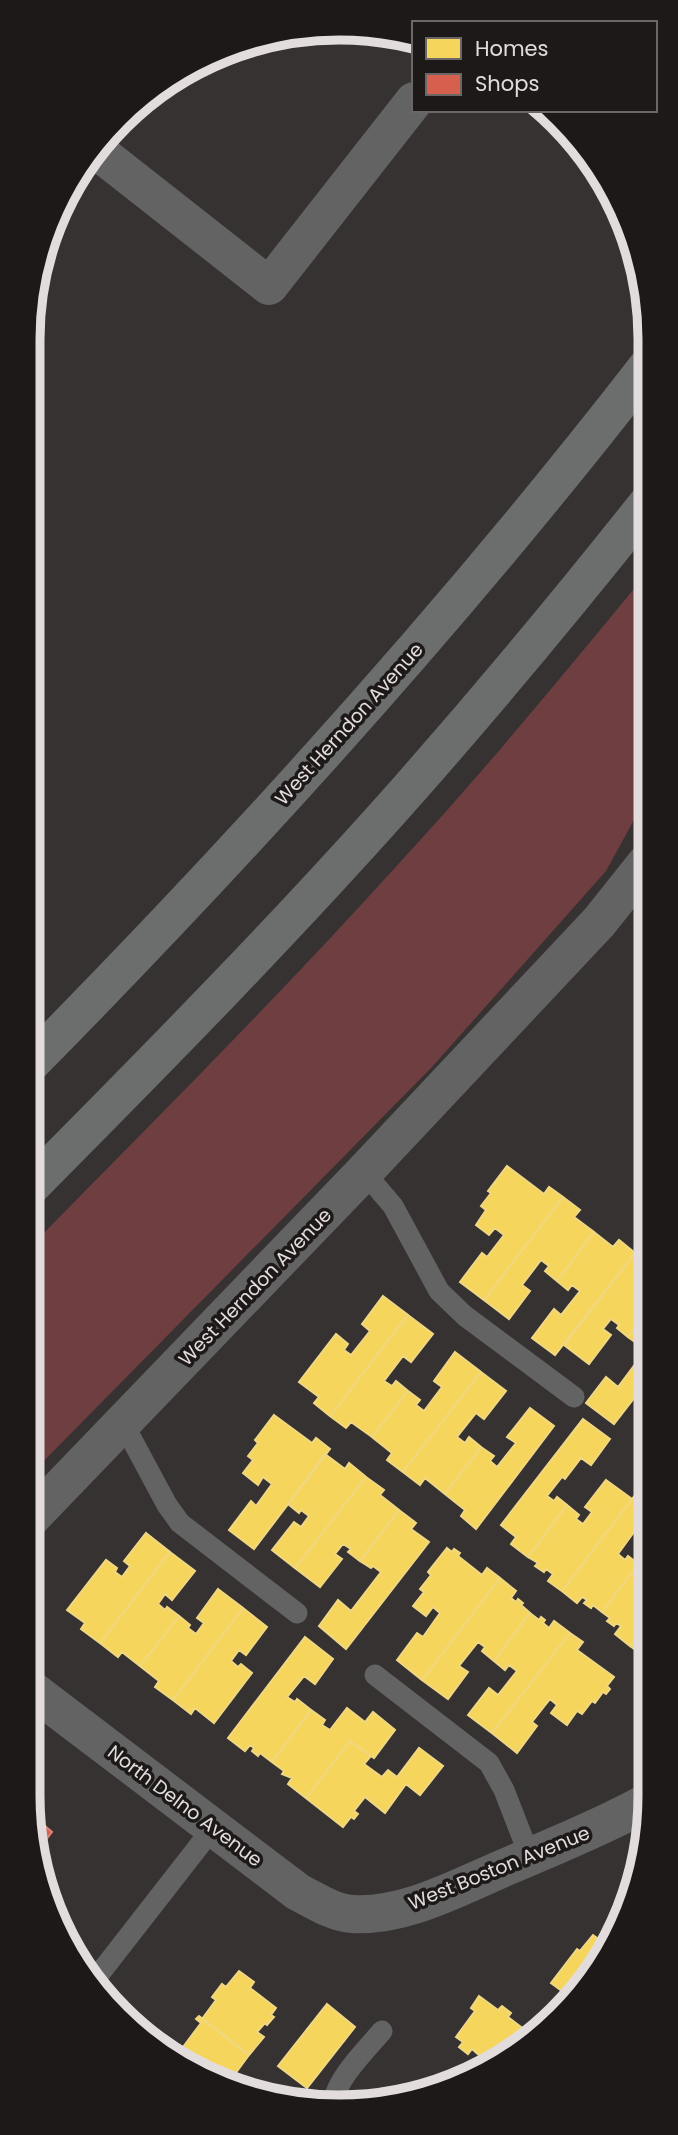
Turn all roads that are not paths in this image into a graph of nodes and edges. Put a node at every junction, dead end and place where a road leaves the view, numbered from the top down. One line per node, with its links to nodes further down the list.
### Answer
1 (412, 103): 2 (street)
2 (103, 156)
3 (638, 378): 6 (main road, West Herndon Avenue)
4 (638, 515): 8 (main road)
5 (638, 873): 7 (street, West Herndon Avenue)
6 (40, 1054)
7 (364, 1172): 9 (lane); 10 (street, West Herndon Avenue)
8 (40, 1177)
9 (575, 1397)
10 (123, 1423): 11 (street, West Herndon Avenue); 12 (lane)
11 (40, 1509)
12 (297, 1613)
13 (375, 1675): 17 (lane)
14 (40, 1696): 16 (street, North Delno Avenue)
15 (637, 1808): 17 (street, West Boston Avenue)
16 (213, 1828): 18 (street, North Delno Avenue); 19 (lane)
17 (530, 1857): 18 (street, West Boston Avenue)
18 (349, 1914)
19 (99, 1974)
20 (382, 2031): 21 (lane)
21 (335, 2095)

